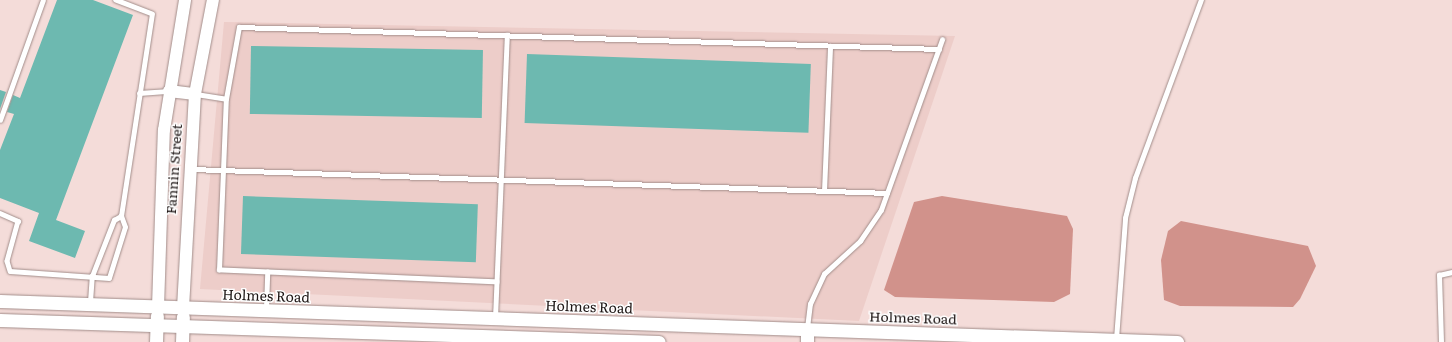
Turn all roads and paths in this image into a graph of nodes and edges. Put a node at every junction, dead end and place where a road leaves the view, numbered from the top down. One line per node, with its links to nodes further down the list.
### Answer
1 (43, 0): 14 (lane)
2 (116, 0): 11 (lane)
3 (185, 0): 10 (street, Fannin Street)
4 (212, 0): 12 (street, Fannin Street)
5 (1201, 0): 37 (lane)
6 (506, 36): 8 (lane); 13 (lane); 17 (lane)
7 (942, 40): 9 (lane)
8 (830, 46): 9 (lane); 18 (lane)
9 (939, 49): 19 (lane)
10 (169, 91): 11 (lane); 12 (street); 28 (street, Fannin Street)
11 (139, 93): 21 (lane)
12 (195, 94): 13 (lane); 15 (street, Fannin Street)
13 (226, 99): 16 (lane)
14 (0, 120)
15 (189, 168): 16 (lane); 29 (street, Fannin Street)
16 (222, 169): 17 (lane); 22 (lane)
17 (501, 179): 18 (lane); 25 (lane)
18 (824, 191): 19 (lane)
19 (887, 193): 36 (lane)
20 (0, 213): 24 (lane)
21 (121, 216): 24 (lane); 24 (lane)
22 (267, 272): 25 (lane); 30 (lane)
23 (1452, 272): 42 (lane)
24 (92, 276): 27 (lane)
25 (497, 282): 31 (lane)
26 (0, 301): 27 (main road, Holmes Road)
27 (90, 304): 28 (main road, Holmes Road)
28 (158, 306): 29 (main road, Holmes Road); 33 (main road, Fannin Street)
29 (183, 308): 30 (main road, Holmes Road); 34 (main road, Fannin Street)
30 (266, 311): 31 (main road, Holmes Road)
31 (495, 319): 35 (main road); 36 (main road, Holmes Road)
32 (0, 320): 33 (main road)
33 (157, 325): 34 (main road); 38 (main road, Fannin Street)
34 (183, 325): 35 (main road); 39 (main road, Fannin Street)
35 (494, 336): 40 (main road)
36 (807, 336): 37 (main road, Holmes Road)
37 (1116, 341): 41 (main road, Holmes Road)
38 (156, 342)
39 (182, 342)
40 (659, 342)
41 (1178, 342)
42 (1441, 342)

